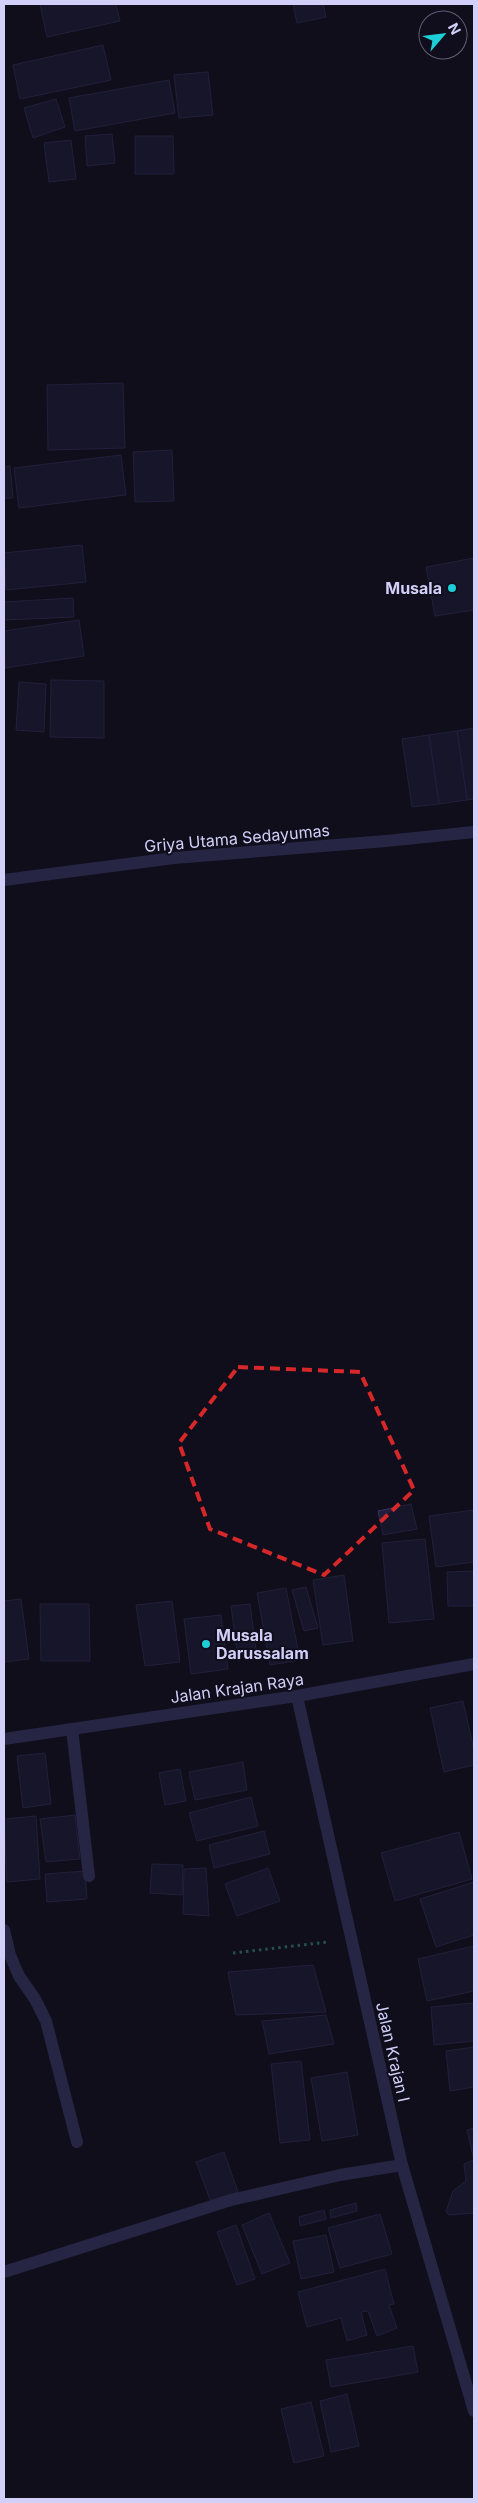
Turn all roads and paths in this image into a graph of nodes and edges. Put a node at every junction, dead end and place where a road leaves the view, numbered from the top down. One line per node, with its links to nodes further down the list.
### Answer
1 (474, 832): 2 (street, Griya Utama Sedayumas)
2 (4, 880)
3 (474, 1664): 4 (street, Jalan Krajan Raya)
4 (297, 1696): 5 (street, Jalan Krajan Raya); 9 (street, Jalan Krajan I)
5 (72, 1729): 6 (street, Jalan Krajan Raya); 7 (street)
6 (4, 1739)
7 (89, 1876)
8 (4, 1930): 11 (street)
9 (351, 1940): 10 (path); 12 (street, Jalan Krajan I)
10 (233, 1953)
11 (77, 2142)
12 (402, 2165): 13 (street); 14 (street, Jalan Krajan I)
13 (4, 2272)
14 (474, 2411)

